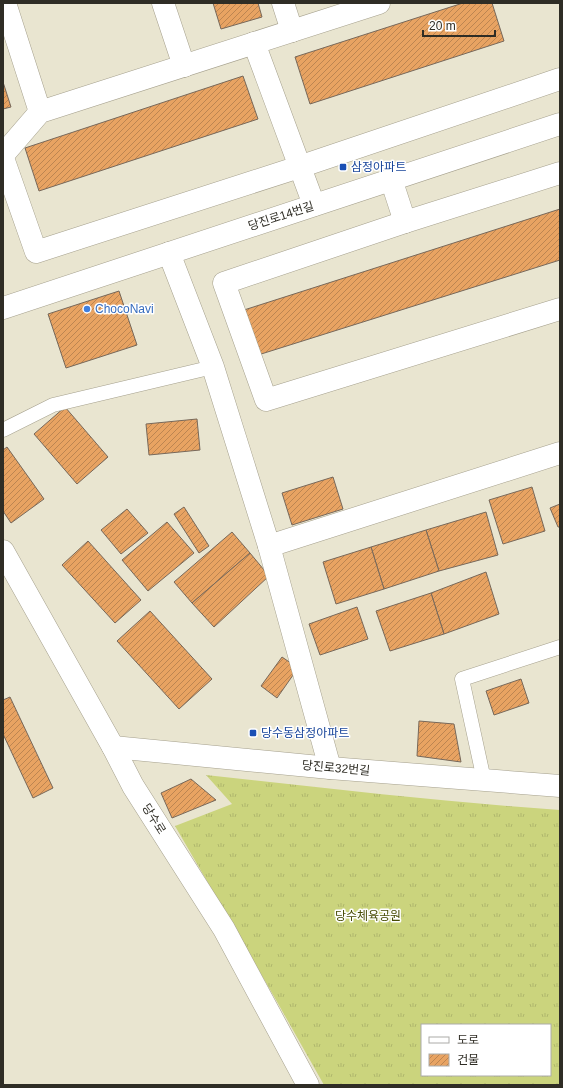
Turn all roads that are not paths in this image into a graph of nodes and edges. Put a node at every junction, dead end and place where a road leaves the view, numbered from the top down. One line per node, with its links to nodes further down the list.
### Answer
1 (5, 3): 9 (street)
2 (163, 3): 7 (street)
3 (283, 3): 5 (street)
4 (379, 3): 5 (street)
5 (292, 31): 6 (street)
6 (254, 43): 7 (street); 12 (street)
7 (184, 66): 9 (street)
8 (560, 79): 12 (street)
9 (40, 112): 11 (street)
10 (560, 124): 14 (street, 당진로14번길)
11 (3, 156): 12 (street)
12 (299, 167): 15 (street)
13 (560, 173): 16 (street)
14 (391, 179): 15 (street, 당진로14번길); 16 (street)
15 (314, 205): 17 (street, 당진로14번길)
16 (405, 222): 19 (street)
17 (169, 253): 18 (street, 당진로14번길); 20 (street)
18 (3, 308)
19 (560, 309)
20 (213, 367): 21 (lane); 23 (street)
21 (3, 430)
22 (560, 453): 23 (street)
23 (268, 546): 27 (street)
24 (3, 551): 26 (street, 당수로)
25 (560, 647): 28 (lane)
26 (113, 747): 27 (street, 당진로32번길); 30 (street, 당수로)
27 (330, 768): 28 (street, 당진로32번길)
28 (484, 780): 29 (street, 당진로32번길)
29 (560, 786)
30 (308, 1085)

